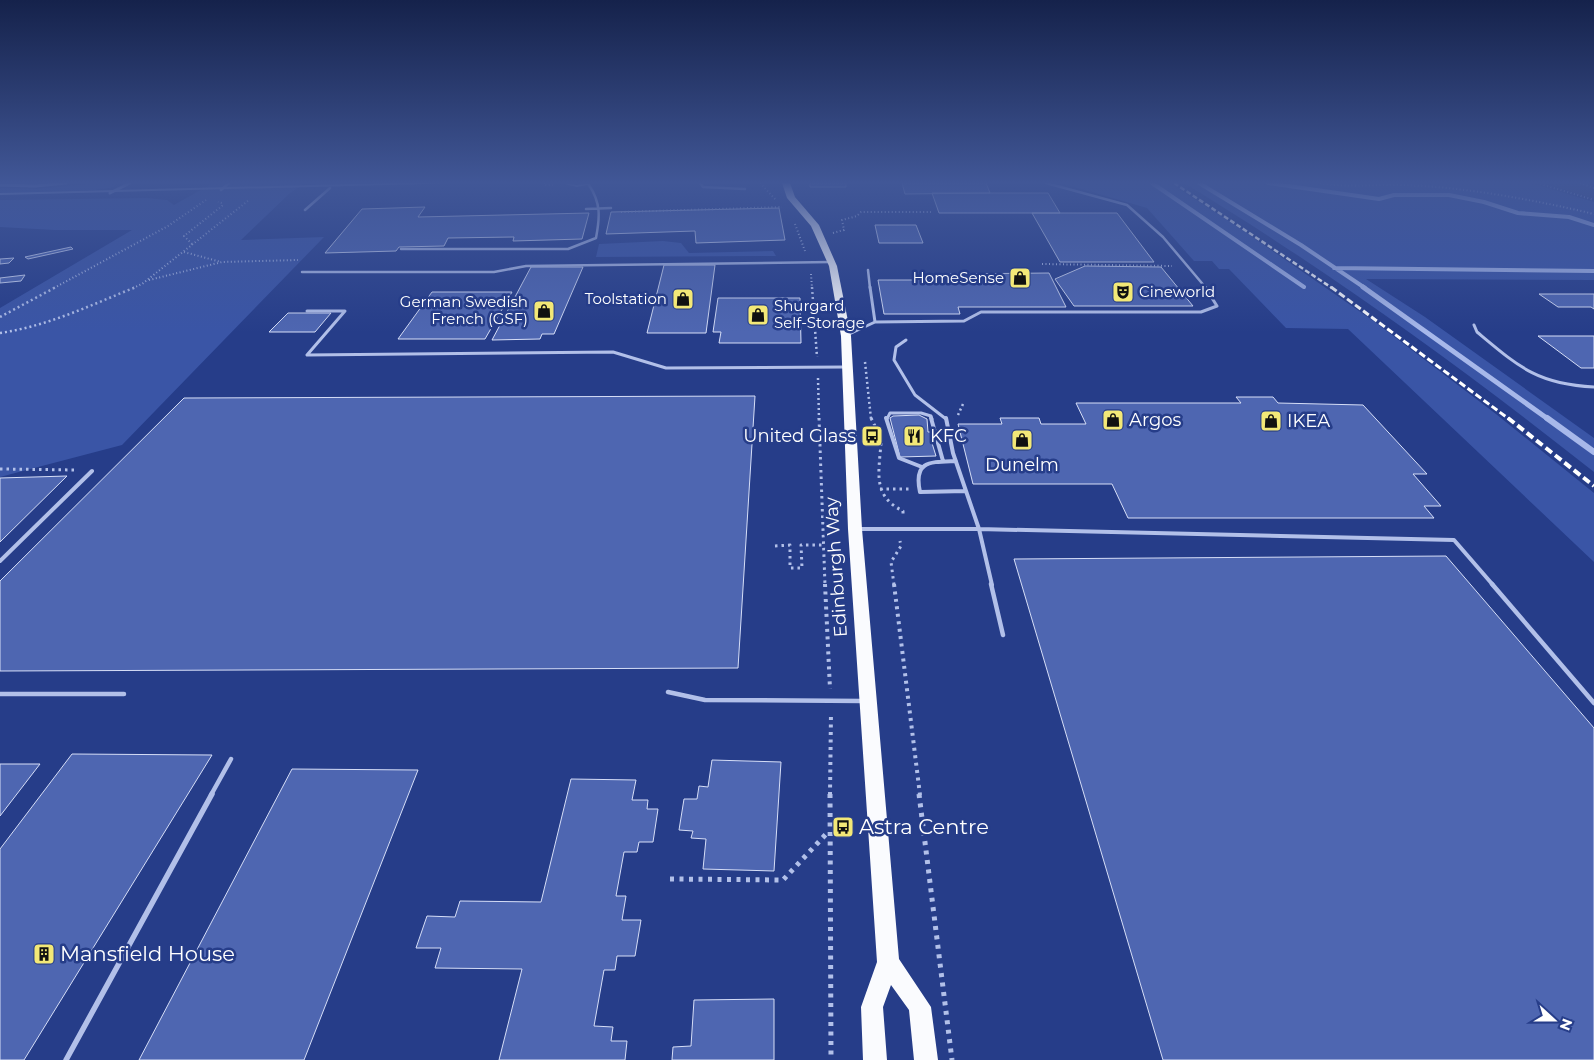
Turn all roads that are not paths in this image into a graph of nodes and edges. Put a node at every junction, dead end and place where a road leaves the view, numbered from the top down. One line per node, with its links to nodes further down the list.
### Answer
1 (597, 232): 4 (lane)
2 (818, 232): 5 (highway, Edinburgh Way)
3 (1156, 232): 9 (lane)
4 (402, 249)
5 (832, 262): 7 (lane); 11 (highway, Edinburgh Way)
6 (868, 270): 9 (lane)
7 (302, 272)
8 (307, 311): 13 (lane)
9 (875, 322): 11 (lane)
10 (1474, 325): 14 (lane)
11 (846, 336): 13 (highway, Edinburgh Way)
12 (906, 340): 16 (lane)
13 (847, 367): 20 (highway, Edinburgh Way)
14 (1594, 387)
15 (944, 461): 16 (lane); 17 (lane); 17 (lane)
16 (956, 461): 19 (lane)
17 (922, 467): 19 (lane)
18 (92, 471): 22 (lane)
19 (966, 491): 21 (lane)
20 (855, 529): 21 (lane); 27 (highway, Edinburgh Way)
21 (979, 529): 23 (lane); 28 (lane)
22 (0, 561)
23 (1002, 634)
24 (668, 692): 27 (lane)
25 (0, 694): 26 (lane)
26 (124, 694)
27 (869, 701): 30 (highway, Edinburgh Way)
28 (1594, 703)
29 (231, 758): 31 (lane)
30 (888, 962): 32 (highway, Edinburgh Way); 33 (highway)
31 (66, 1060)
32 (875, 1060)
33 (926, 1060)

